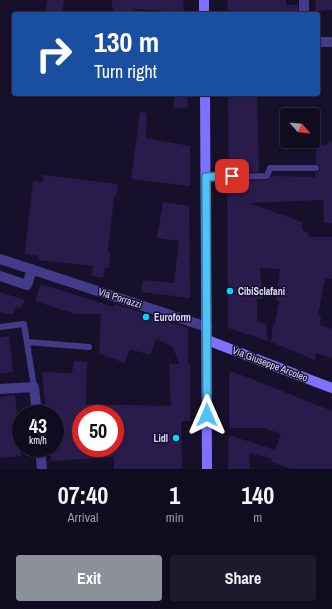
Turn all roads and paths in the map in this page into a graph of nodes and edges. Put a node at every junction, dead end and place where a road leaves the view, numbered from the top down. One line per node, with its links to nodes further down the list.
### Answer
1 (204, 0): 3 (main road)
2 (304, 0): 4 (street)
3 (204, 12)
4 (304, 12)
5 (320, 42): 6 (street)
6 (332, 42)
7 (205, 96): 9 (main road)
8 (316, 168): 9 (lane)
9 (206, 177): 14 (main road)
10 (0, 259): 11 (street, Via Porrazzi)
11 (32, 269): 12 (street); 14 (street, Via Porrazzi)
12 (0, 276)
13 (0, 327): 16 (lane)
14 (207, 327): 15 (main road)
15 (207, 340): 19 (main road, Via Giuseppe Arcoleo); 24 (main road)
16 (27, 342): 17 (lane); 18 (lane)
17 (89, 347)
18 (34, 387): 20 (street); 21 (street)
19 (332, 388)
20 (0, 389)
21 (35, 405)
22 (41, 457): 23 (street)
23 (42, 469)
24 (208, 469)

